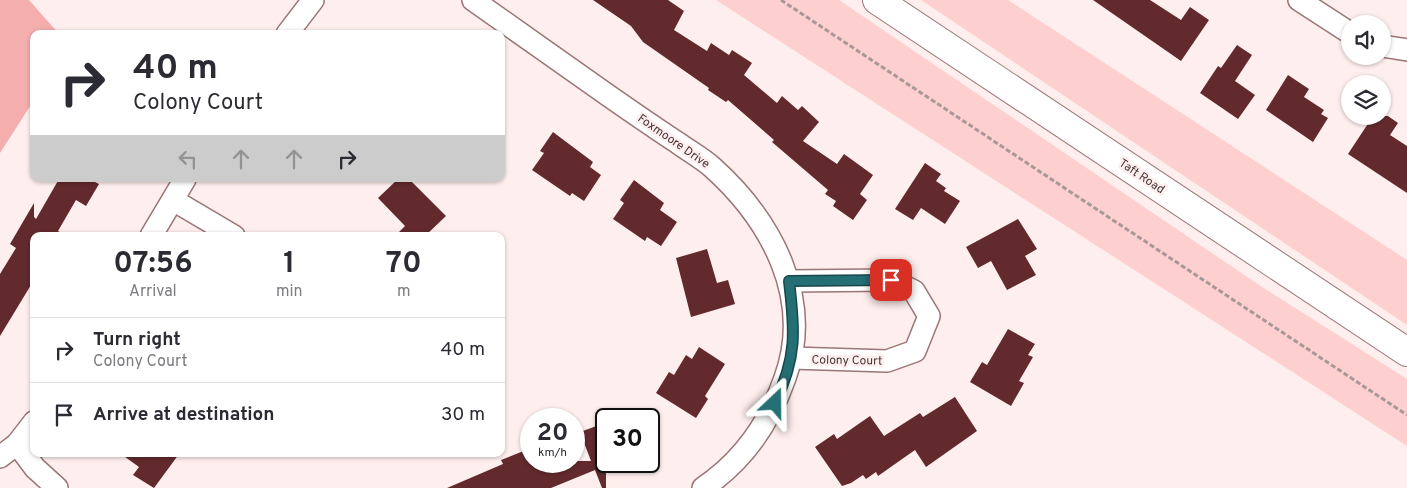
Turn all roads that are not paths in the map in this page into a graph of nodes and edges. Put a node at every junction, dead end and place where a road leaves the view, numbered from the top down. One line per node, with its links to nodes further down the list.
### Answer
1 (313, 0): 6 (street)
2 (473, 0): 13 (street, Foxmoore Drive)
3 (877, 0): 14 (street, Taft Road)
4 (1299, 0): 5 (street)
5 (1341, 28)
6 (290, 30)
7 (1391, 47): 8 (street)
8 (1407, 50)
9 (183, 182): 10 (street)
10 (173, 200): 11 (street); 12 (street)
11 (153, 232)
12 (227, 232)
13 (789, 281): 15 (street, Foxmoore Drive); 15 (street, Colony Court)
14 (1407, 352)
15 (792, 358): 20 (street, Foxmoore Drive)
16 (30, 427): 17 (street)
17 (17, 444): 18 (street); 19 (street)
18 (0, 457)
19 (58, 488)
20 (703, 488)

